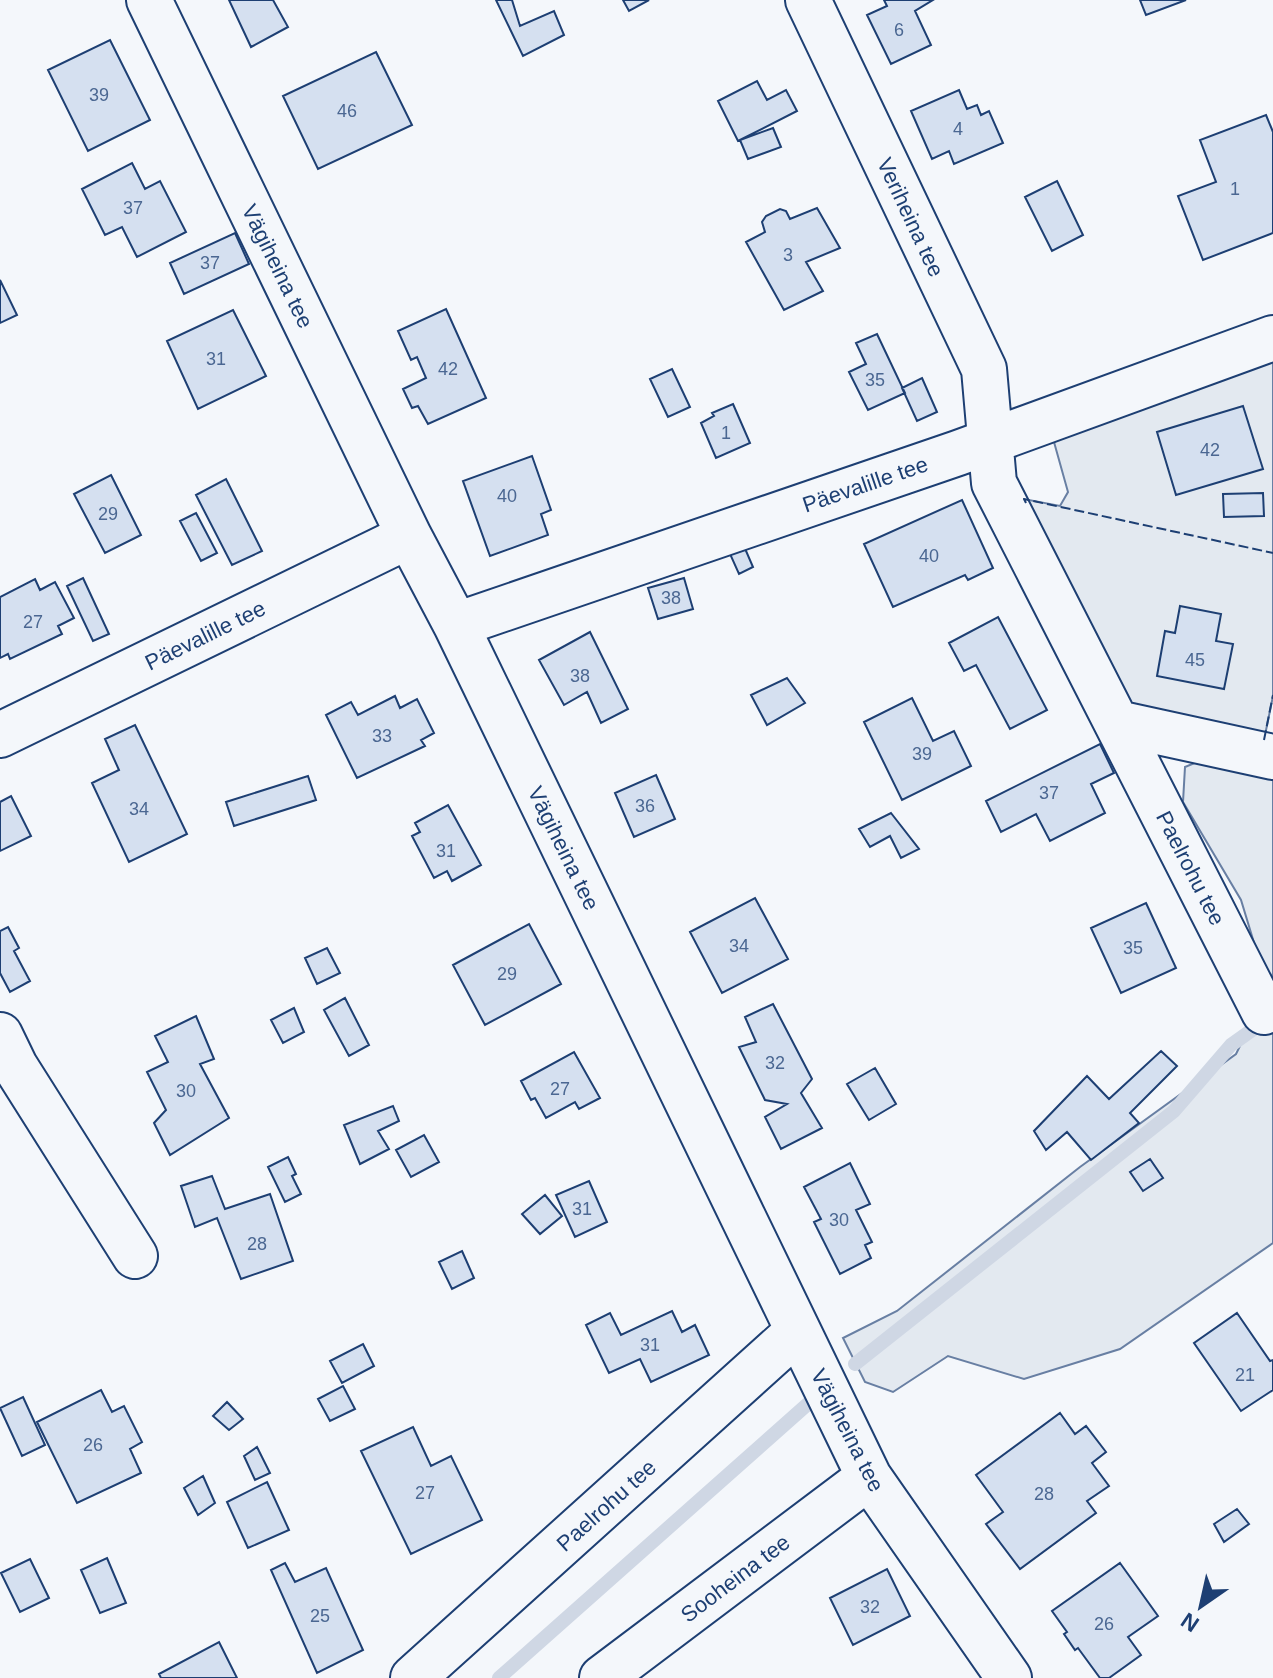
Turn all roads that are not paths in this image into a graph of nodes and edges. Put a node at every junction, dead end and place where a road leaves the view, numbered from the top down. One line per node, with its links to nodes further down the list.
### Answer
1 (149, 0): 5 (street, Vägiheina tee)
2 (808, 0): 4 (street, Veriheina tee)
3 (1273, 338): 4 (street, Päevalille tee)
4 (992, 439): 6 (street, Päevalille tee); 7 (street, Paelrohu tee)
5 (409, 536): 6 (street, Vägiheina tee); 8 (street, Päevalille tee)
6 (456, 625): 13 (street, Vägiheina tee)
7 (1117, 723): 9 (street); 10 (street, Paelrohu tee)
8 (0, 735)
9 (1273, 757)
10 (1264, 1012)
11 (0, 1035): 12 (street)
12 (135, 1256)
13 (798, 1331): 14 (street, Vägiheina tee); 15 (street, Paelrohu tee)
14 (869, 1477): 16 (street, Sooheina tee); 17 (street, Vägiheina tee)
15 (413, 1678)
16 (602, 1678)
17 (1009, 1678)

